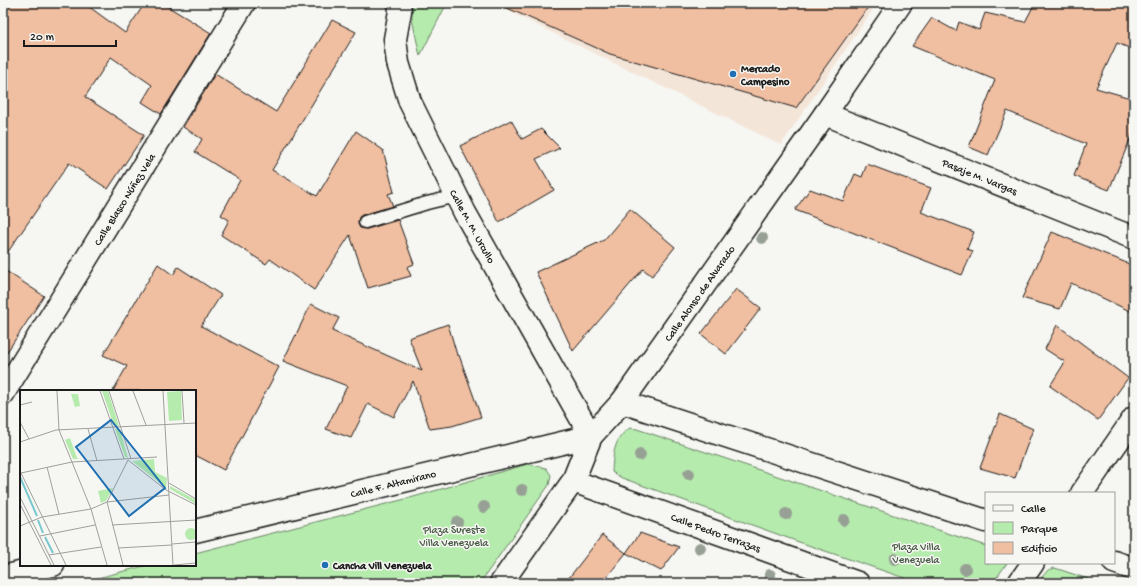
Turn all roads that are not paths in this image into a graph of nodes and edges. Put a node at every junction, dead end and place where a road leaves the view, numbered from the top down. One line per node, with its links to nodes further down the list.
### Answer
1 (244, 3): 8 (street, Calle Blasco Núñez Vela)
2 (399, 3): 5 (street, Calle M. M. Urcullo)
3 (901, 3): 4 (street, Calle Alonso de Alvarado)
4 (825, 114): 7 (street, Pasaje M. Vargas); 9 (street, Calle Alonso de Alvarado)
5 (456, 196): 6 (lane); 11 (street, Calle M. M. Urcullo)
6 (365, 222)
7 (1134, 238)
8 (3, 394)
9 (622, 402): 11 (street, Calle Alonso de Alvarado); 14 (street)
10 (1134, 418): 13 (street)
11 (591, 436): 12 (street, Calle Alonso de Alvarado); 15 (street, Calle F. Altamirano)
12 (573, 481): 21 (street, Calle Alonso de Alvarado); 22 (street, Calle Pedro Terrazas)
13 (1083, 492)
14 (985, 520)
15 (196, 531)
16 (1115, 562): 19 (street)
17 (1033, 564): 23 (street)
18 (50, 566): 20 (street)
19 (1134, 569)
20 (3, 577)
21 (501, 583)
22 (858, 583)
23 (1019, 583)

